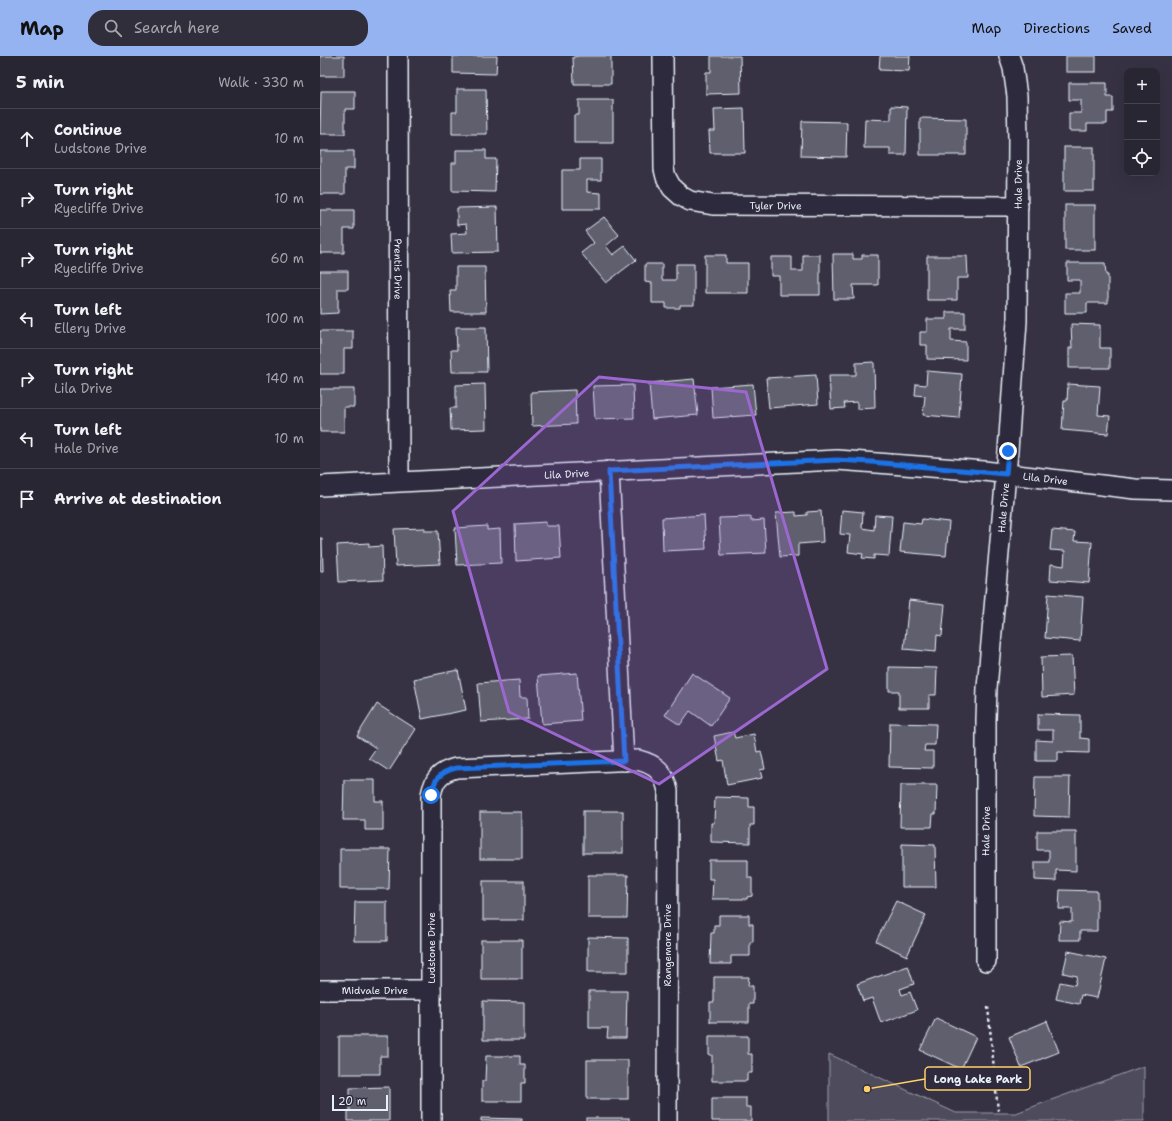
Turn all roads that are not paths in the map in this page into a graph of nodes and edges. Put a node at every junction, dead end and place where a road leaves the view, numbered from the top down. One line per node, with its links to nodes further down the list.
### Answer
1 (398, 56): 7 (street, Prentis Drive)
2 (663, 56): 4 (street, Tyler Drive)
3 (1009, 56): 4 (street, Hale Drive)
4 (1018, 206): 6 (street, Hale Drive)
5 (609, 471): 6 (street, Lila Drive); 7 (street, Lila Drive); 10 (street)
6 (1006, 474): 9 (street, Lila Drive); 11 (street, Hale Drive)
7 (400, 481): 8 (street, Lila Drive)
8 (320, 486)
9 (1172, 490)
10 (624, 761): 13 (street, Ludstone Drive); 15 (street, Rangemore Drive)
11 (986, 961)
12 (320, 990): 13 (street, Midvale Drive)
13 (431, 990): 14 (street, Ludstone Drive)
14 (431, 1121)
15 (667, 1121)

